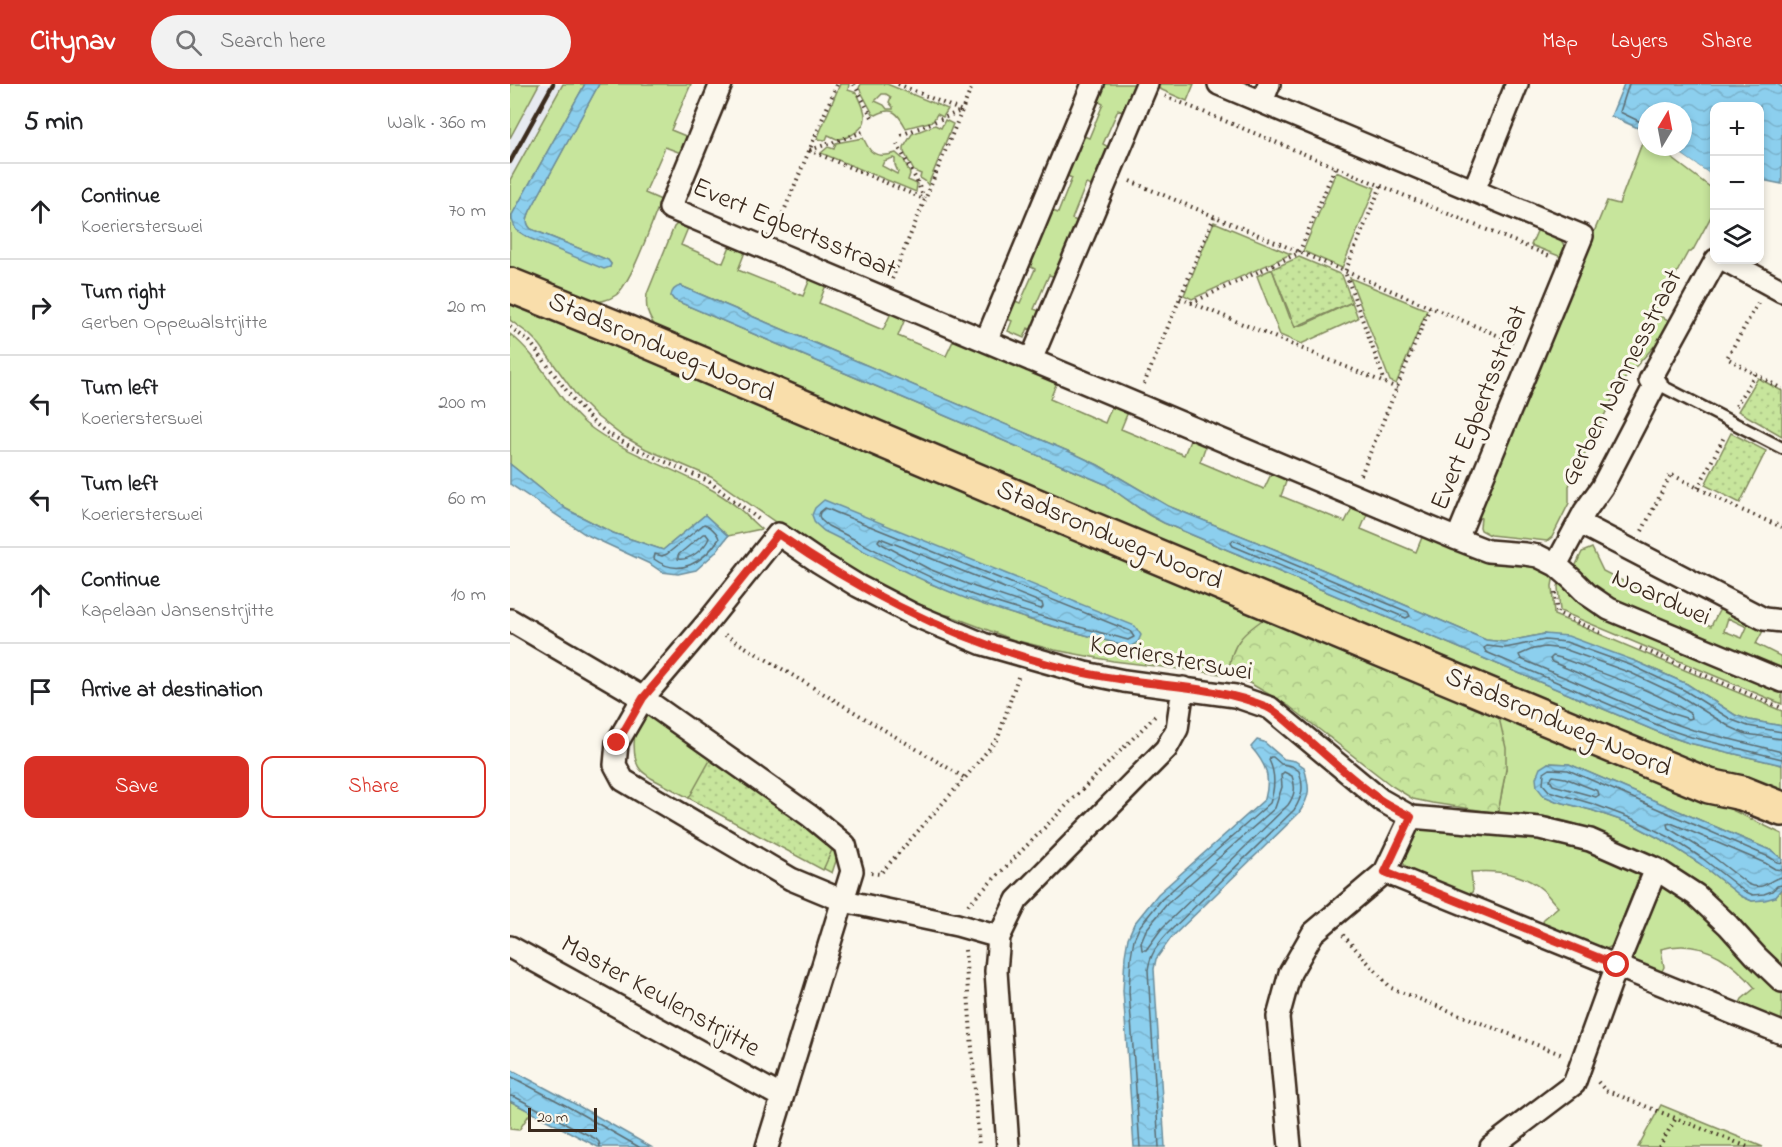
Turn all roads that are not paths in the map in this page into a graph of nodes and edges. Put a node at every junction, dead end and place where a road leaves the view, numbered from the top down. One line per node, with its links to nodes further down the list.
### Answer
1 (721, 84): 12 (street, Evert Egbertsstraat)
2 (1093, 84): 12 (street)
3 (1219, 84): 6 (street, Evert Egbertsstraat)
4 (1517, 84): 7 (street)
5 (1146, 86): 13 (street)
6 (1265, 93): 7 (street, Evert Egbertsstraat)
7 (1474, 190): 17 (street, Evert Egbertsstraat)
8 (1714, 264): 14 (street, Gerben Nannesstraat)
9 (1732, 264): 11 (street, Gerben Nannesstraat)
10 (510, 285): 24 (main road, Stadsrondweg-Noord)
11 (1775, 287)
12 (986, 341): 13 (street, Evert Egbertsstraat)
13 (1031, 360): 17 (street, Evert Egbertsstraat)
14 (1656, 383): 15 (lane); 16 (street, Gerben Nannesstraat)
15 (1782, 448)
16 (1579, 523): 18 (street, Gerben Nannesstraat); 20 (street, Gerben Nannesstraat)
17 (1457, 539): 18 (street, Noardwei)
18 (1556, 565): 21 (street, Noardwei)
19 (510, 620): 23 (street)
20 (1782, 621)
21 (1782, 681)
22 (1183, 688): 23 (street, Koeriersterswei); 26 (street, Koeriersterswei); 31 (street)
23 (643, 698): 30 (street, Master Keulenstrjitte); 30 (street)
24 (1708, 786): 25 (main road, Stadsrondweg-Noord); 27 (main road, Stadsrondweg-Noord)
25 (1782, 809)
26 (1411, 817): 28 (street, Koeriersterswei); 29 (street)
27 (1782, 825)
28 (1656, 869): 33 (street); 34 (street, Koeriersterswei)
29 (1385, 872): 33 (street); 39 (street)
30 (844, 901): 31 (street); 36 (street, Master Keulenstrjitte)
31 (999, 937): 38 (street)
32 (510, 947): 36 (street, Master Keulenstrjitte)
33 (1617, 965): 35 (street); 40 (street)
34 (1782, 981)
35 (1782, 1033)
36 (782, 1097): 37 (street, Master Keulenstrjitte)
37 (767, 1147)
38 (1008, 1147)
39 (1290, 1147)
40 (1491, 1147)

